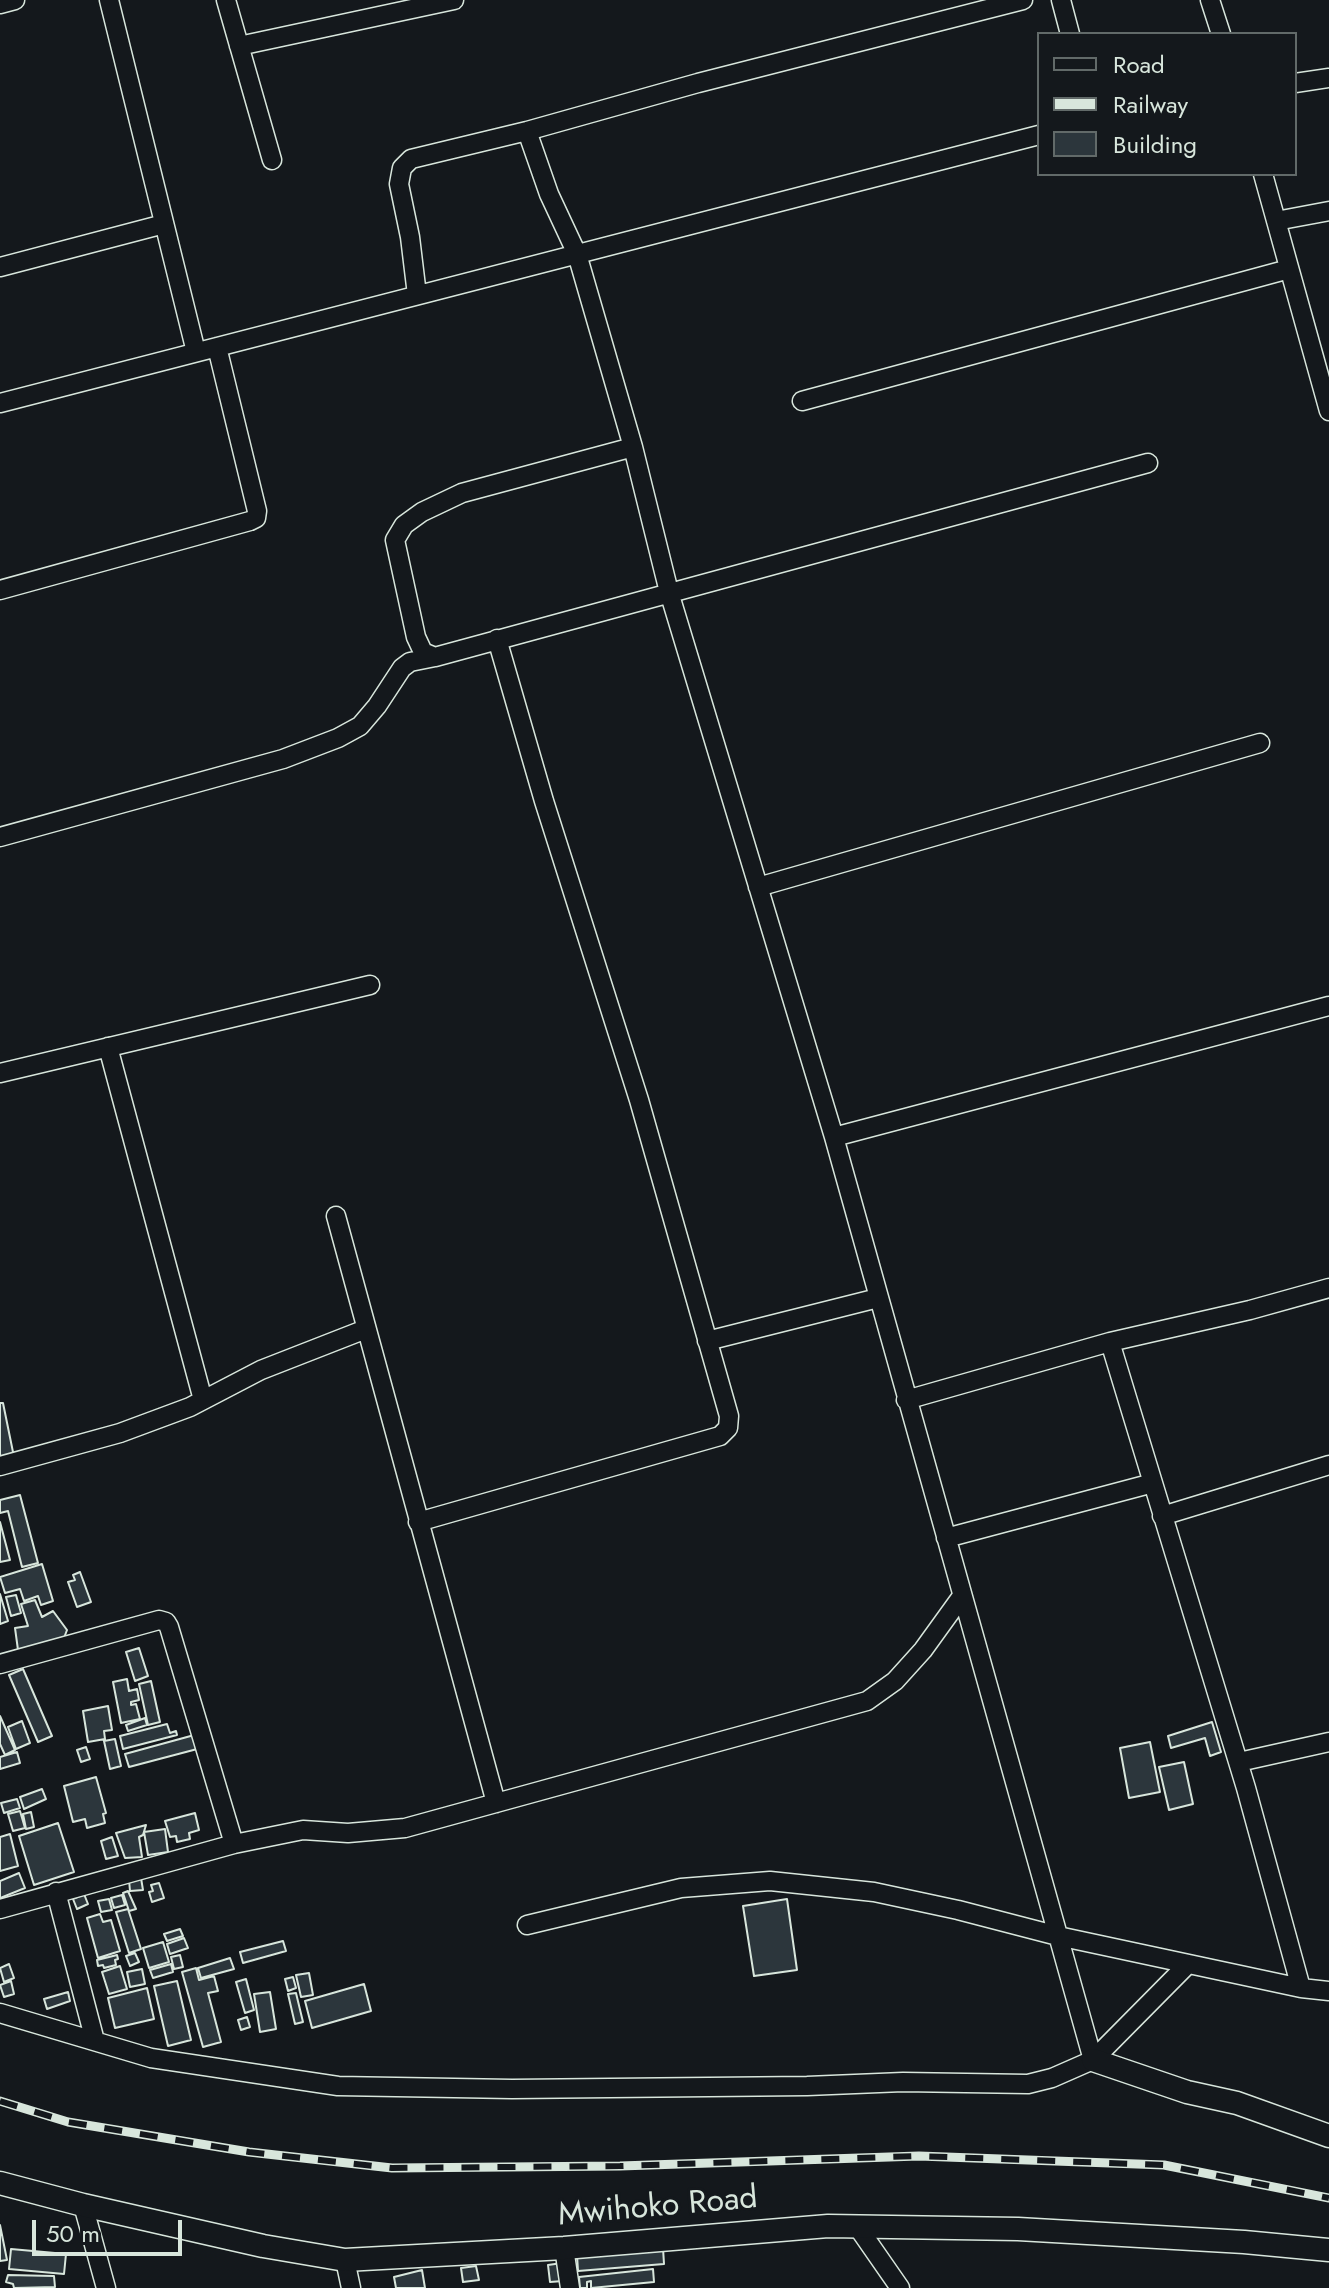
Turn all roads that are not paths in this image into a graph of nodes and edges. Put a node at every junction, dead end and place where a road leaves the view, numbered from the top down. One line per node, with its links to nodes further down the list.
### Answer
1 (15, 0): 8 (street)
2 (109, 0): 20 (street)
3 (226, 0): 11 (street)
4 (454, 0): 11 (street)
5 (1023, 0): 14 (street)
6 (1061, 0): 9 (street)
7 (1210, 0): 10 (street)
8 (0, 4)
9 (1069, 32)
10 (1220, 32)
11 (239, 46): 16 (street)
12 (1329, 78): 13 (street)
13 (1297, 83)
14 (527, 131): 21 (street); 24 (street)
15 (1037, 136): 21 (street)
16 (272, 160)
17 (1264, 176): 19 (street)
18 (1329, 211): 19 (street)
19 (1276, 221): 23 (street)
20 (164, 224): 22 (street); 26 (street)
21 (577, 254): 24 (street); 30 (street)
22 (0, 267)
23 (1289, 269): 27 (street); 29 (street)
24 (417, 295): 25 (street)
25 (217, 347): 26 (street); 32 (street)
26 (196, 352): 28 (street)
27 (802, 401)
28 (0, 403)
29 (1329, 411)
30 (633, 447): 33 (street); 35 (street)
31 (1148, 463): 33 (street)
32 (0, 590)
33 (669, 592): 34 (street); 38 (street)
34 (497, 639): 35 (street); 48 (street)
35 (435, 657): 37 (street)
36 (1260, 743): 38 (street)
37 (0, 837)
38 (758, 887): 43 (street)
39 (370, 985): 41 (street)
40 (1329, 1006): 43 (street)
41 (108, 1047): 42 (street); 50 (street)
42 (0, 1073)
43 (834, 1137): 46 (street)
44 (336, 1216): 47 (street)
45 (1329, 1288): 49 (street)
46 (878, 1298): 48 (street); 51 (street)
47 (366, 1329): 50 (street); 56 (street)
48 (707, 1341): 56 (street)
49 (1110, 1342): 51 (street); 54 (street)
50 (203, 1400): 53 (street)
51 (906, 1400): 57 (street)
52 (1329, 1465): 55 (street)
53 (0, 1466)
54 (1153, 1483): 55 (street); 57 (street)
55 (1162, 1516): 61 (street)
56 (418, 1522): 62 (street)
57 (946, 1538): 58 (street)
58 (962, 1596): 62 (street); 67 (street)
59 (0, 1664): 63 (street)
60 (1329, 1742): 61 (street)
61 (1239, 1762): 69 (street)
62 (496, 1803): 63 (street)
63 (234, 1844): 64 (street)
64 (56, 1892): 65 (street); 72 (street)
65 (0, 1909)
66 (527, 1925): 67 (street)
67 (1058, 1936): 68 (street); 73 (street)
68 (1188, 1964): 69 (street); 73 (street)
69 (1301, 1988): 70 (street)
70 (1329, 1991)
71 (0, 2013): 72 (street)
72 (95, 2041): 73 (street)
73 (1093, 2060): 74 (street)
74 (1329, 2136)
75 (0, 2183): 76 (street, Mwihoko Road)
76 (83, 2205): 80 (street, Mwihoko Road); 81 (street)
77 (857, 2226): 78 (street, Mwihoko Road); 79 (street, Mwihoko Road); 84 (street)
78 (564, 2248): 80 (street, Mwihoko Road); 83 (street)
79 (1329, 2250)
80 (345, 2260): 82 (street)
81 (106, 2288)
82 (351, 2288)
83 (570, 2288)
84 (900, 2288)

